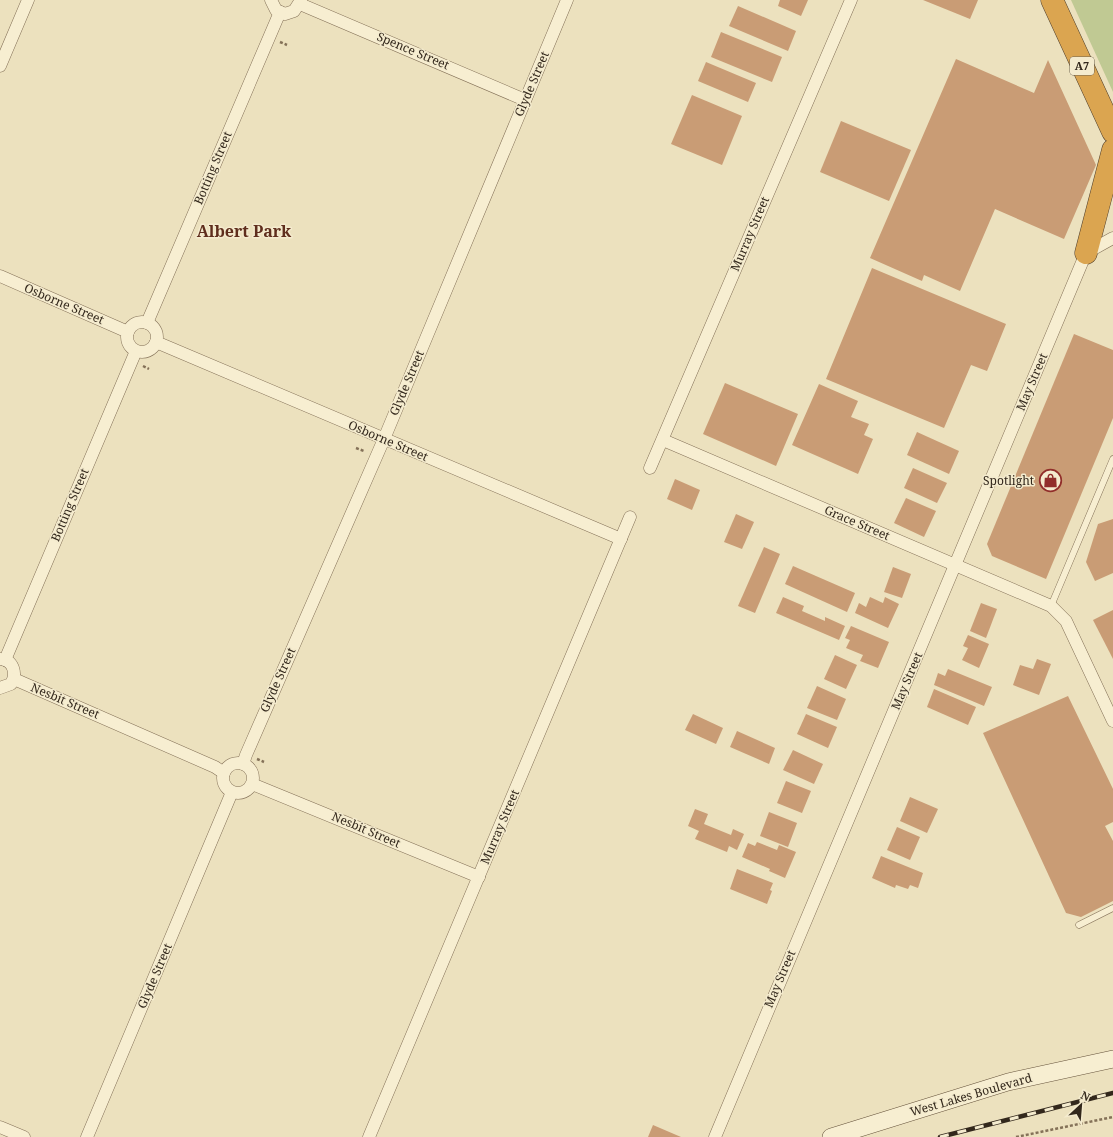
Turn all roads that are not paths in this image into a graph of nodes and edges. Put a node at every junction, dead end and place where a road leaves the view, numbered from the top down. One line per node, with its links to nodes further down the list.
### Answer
1 (28, 0): 8 (street)
2 (271, 0): 7 (street)
3 (567, 0): 9 (street, Glyde Street)
4 (851, 0): 20 (street, Murray Street)
5 (1052, 0): 10 (highway, A7)
6 (300, 2): 7 (street); 9 (street, Spence Street)
7 (280, 12): 15 (street, Botting Street)
8 (0, 66)
9 (525, 100): 19 (street, Glyde Street)
10 (1113, 132)
11 (1113, 150): 13 (highway)
12 (1113, 238): 13 (street)
13 (1086, 253): 25 (street, May Street)
14 (0, 276): 16 (street, Osborne Street)
15 (147, 323): 16 (street); 17 (street)
16 (128, 332): 18 (street)
17 (156, 342): 18 (street); 19 (street, Osborne Street)
18 (136, 351): 27 (street, Botting Street)
19 (384, 439): 24 (street, Osborne Street); 31 (street, Glyde Street)
20 (663, 440): 22 (street, Murray Street); 25 (street, Grace Street)
21 (1113, 459): 26 (lane)
22 (650, 468)
23 (630, 517): 24 (street, Murray Street)
24 (621, 539): 35 (street, Murray Street)
25 (956, 565): 26 (street, Grace Street); 43 (street, May Street)
26 (1051, 606): 30 (street)
27 (2, 660): 28 (street)
28 (14, 679): 29 (street); 32 (street, Nesbit Street)
29 (0, 688)
30 (1113, 721)
31 (243, 764): 32 (street); 33 (street)
32 (224, 773): 34 (street)
33 (252, 784): 34 (street); 35 (street, Nesbit Street)
34 (232, 792): 41 (street, Glyde Street)
35 (479, 877): 42 (street, Murray Street)
36 (1113, 908): 37 (lane)
37 (1080, 925)
38 (1113, 1059): 44 (main road, West Lakes Boulevard)
39 (0, 1127): 40 (street)
40 (24, 1137)
41 (87, 1137)
42 (370, 1137)
43 (715, 1137)
44 (831, 1137)

